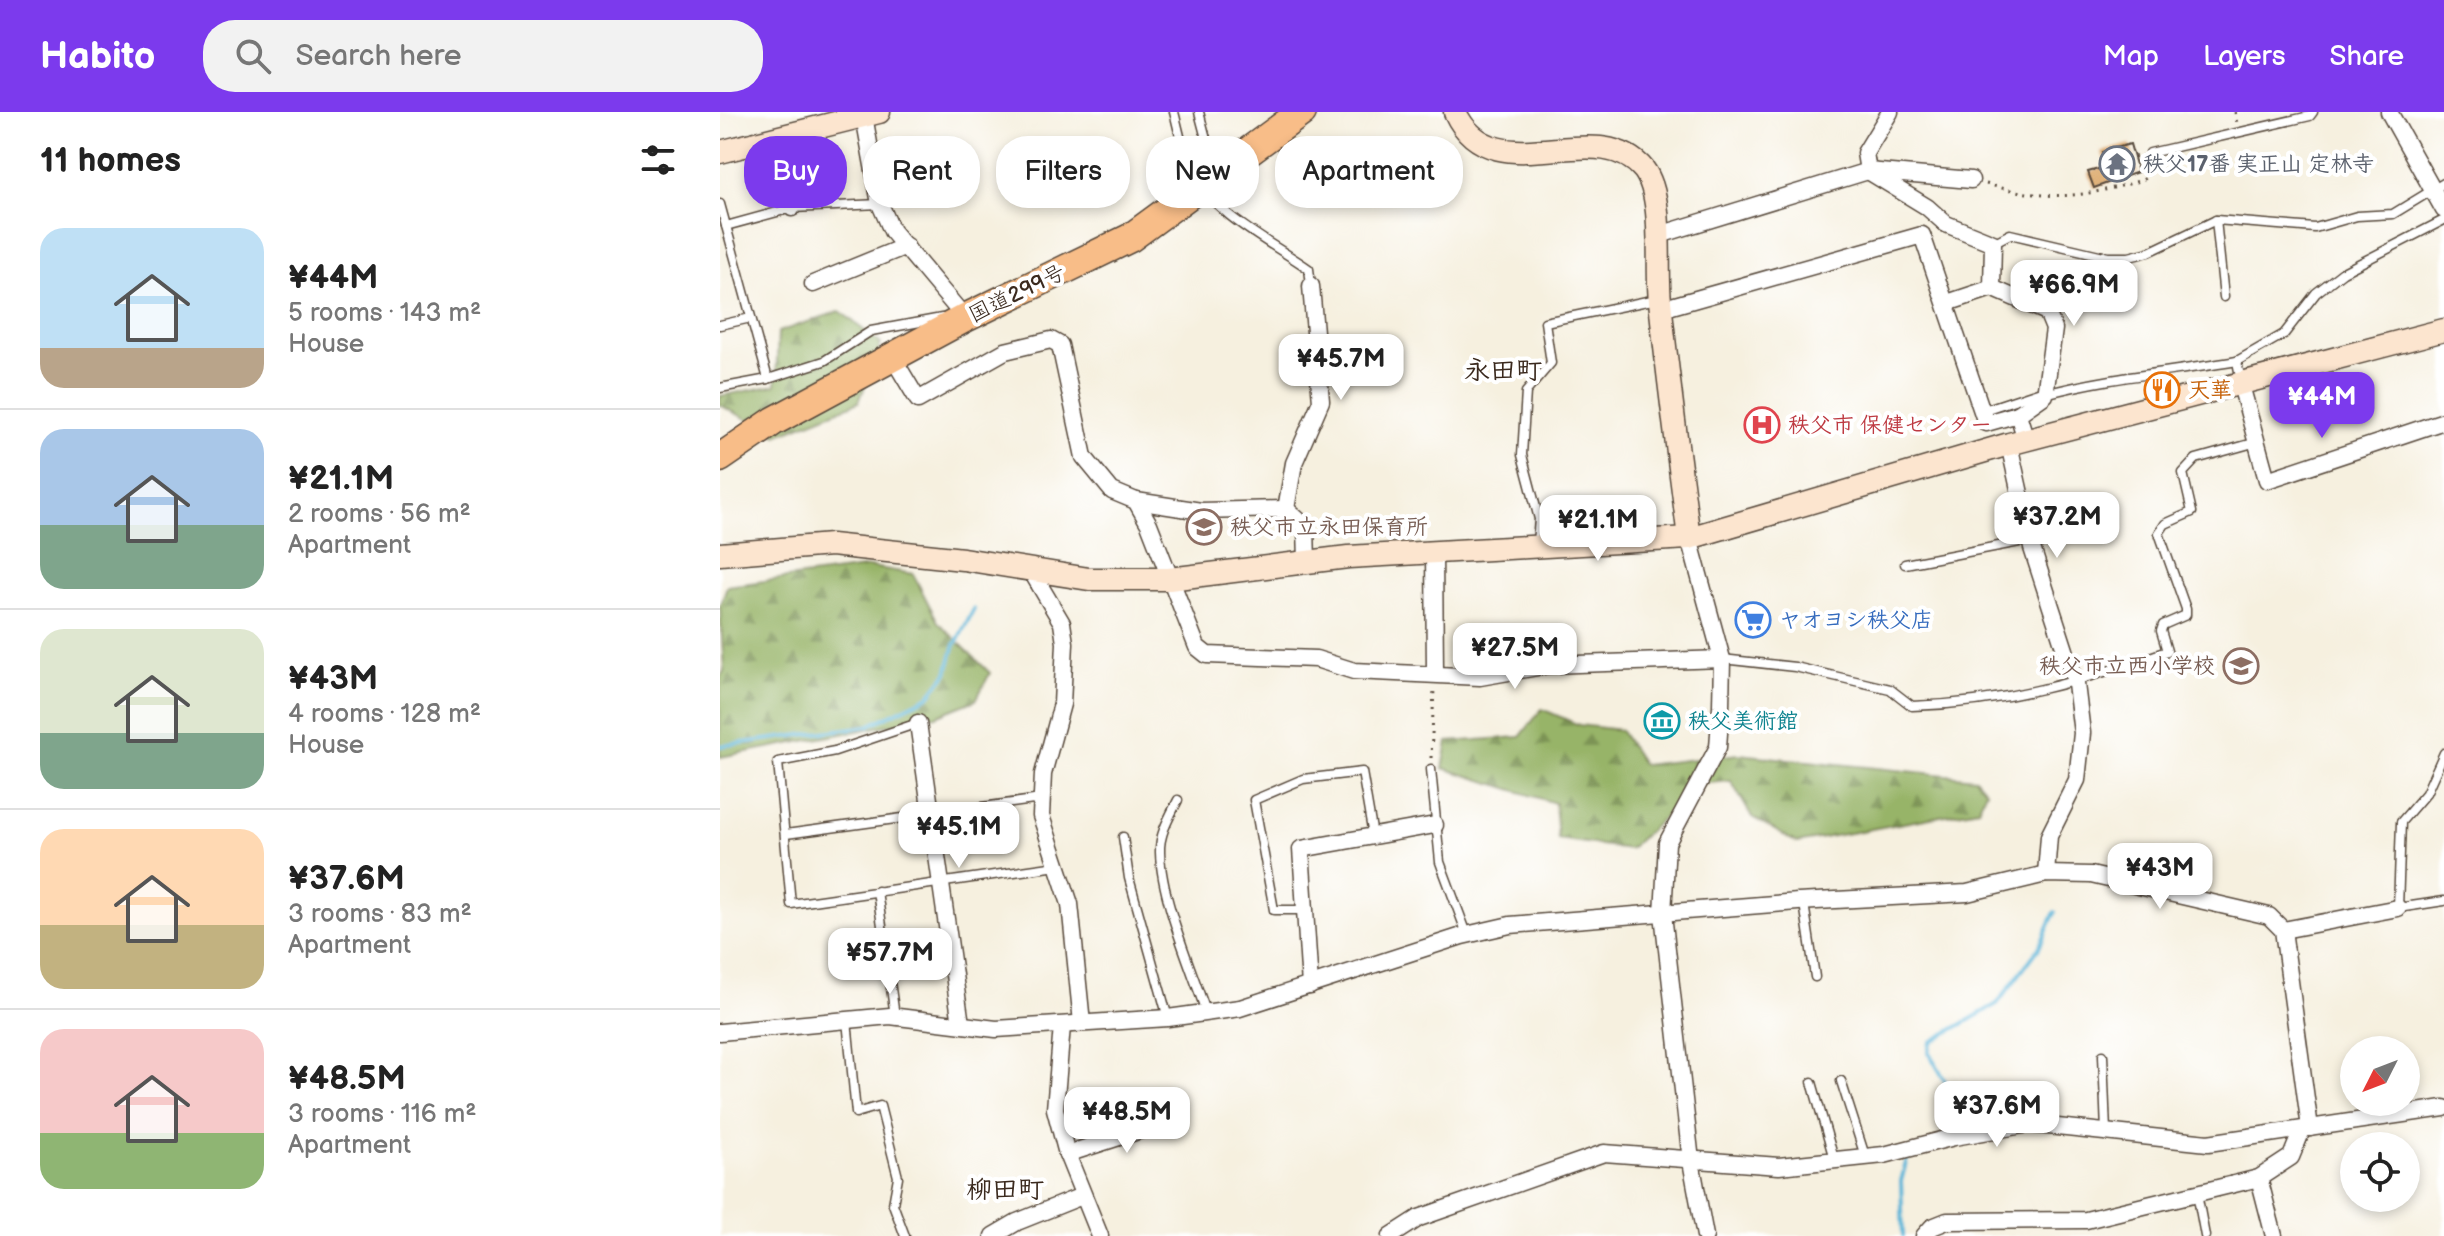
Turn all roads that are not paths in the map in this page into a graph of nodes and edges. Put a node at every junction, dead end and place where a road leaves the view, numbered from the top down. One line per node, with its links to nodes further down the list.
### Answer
1 (1174, 112): 11 (lane)
2 (1199, 112): 12 (lane)
3 (1302, 112): 13 (highway, 国道299号)
4 (1455, 112): 29 (street)
5 (1890, 112): 17 (street)
6 (2313, 112): 16 (lane)
7 (2389, 112): 19 (street)
8 (872, 114): 9 (street); 10 (street)
9 (782, 136)
10 (874, 136)
11 (1181, 136)
12 (1202, 136)
13 (1259, 143)
14 (744, 146): 15 (street)
15 (720, 152)
16 (2150, 153)
17 (1868, 171): 18 (street); 29 (street); 30 (street)
18 (1971, 180)
19 (2439, 186): 25 (street); 26 (lane)
20 (720, 204): 28 (lane)
21 (792, 208): 28 (lane)
22 (882, 208): 31 (street)
23 (1170, 208): 38 (highway, 国道299号)
24 (1221, 208): 33 (lane)
25 (2444, 210)
26 (2216, 220): 30 (lane); 35 (lane)
27 (2444, 220): 43 (lane)
28 (726, 226): 39 (lane)
29 (1656, 236): 37 (street)
30 (1993, 243): 34 (street)
31 (906, 246): 32 (street); 38 (street)
32 (813, 284)
33 (1311, 286): 55 (street)
34 (1992, 288): 36 (street); 47 (street)
35 (2224, 297)
36 (1947, 303): 37 (street); 48 (street)
37 (1660, 304): 56 (street); 58 (lane)
38 (962, 316): 42 (highway, 国道299号); 44 (lane)
39 (751, 318): 40 (lane); 44 (lane)
40 (720, 325)
41 (2444, 330): 45 (street)
42 (893, 358): 53 (highway, 国道299号); 54 (street)
43 (2237, 361): 45 (lane); 47 (lane)
44 (768, 379): 46 (lane)
45 (2241, 385): 51 (street); 52 (street)
46 (720, 388)
47 (2045, 392): 48 (lane); 49 (street)
48 (1981, 411): 49 (street)
49 (2018, 414): 51 (street)
50 (2444, 421): 52 (street)
51 (2018, 442): 56 (street); 57 (street)
52 (2257, 442): 67 (lane)
53 (724, 451)
54 (1136, 501): 55 (street); 64 (street)
55 (1286, 509): 61 (street)
56 (1689, 538): 58 (street); 65 (street)
57 (2030, 540): 62 (lane); 67 (street)
58 (1537, 544): 59 (street)
59 (1434, 551): 61 (street); 66 (street)
60 (720, 554): 63 (street)
61 (1307, 562): 64 (street)
62 (1905, 564)
63 (1030, 569): 64 (street); 71 (street)
64 (1169, 579): 66 (street)
65 (1722, 659): 66 (street); 67 (lane); 86 (street)
66 (1435, 673)
67 (2076, 684): 79 (street)
68 (918, 723): 73 (street); 75 (lane)
69 (2444, 753): 84 (lane)
70 (1431, 769): 74 (lane)
71 (1042, 799): 73 (lane); 78 (street)
72 (1178, 800): 91 (lane)
73 (931, 814): 75 (lane); 80 (street)
74 (1435, 825): 76 (street); 88 (lane)
75 (786, 834): 81 (lane)
76 (1373, 836): 85 (street); 85 (lane)
77 (1123, 837): 93 (lane)
78 (1057, 866): 80 (lane); 95 (street)
79 (2046, 874): 83 (street); 87 (street)
80 (941, 884): 81 (lane); 96 (street)
81 (877, 891): 92 (lane)
82 (2444, 901): 84 (lane)
83 (1804, 902): 86 (street); 89 (lane)
84 (2398, 908): 87 (street)
85 (1307, 910): 90 (street)
86 (1663, 914): 88 (street); 109 (street)
87 (2283, 930): 104 (street)
88 (1467, 935): 90 (street)
89 (1815, 977)
90 (1310, 986): 91 (street)
91 (1206, 1012): 93 (street)
92 (895, 1016): 94 (street); 96 (street)
93 (1168, 1018): 95 (street)
94 (847, 1020): 98 (street); 113 (lane)
95 (1082, 1023): 97 (street)
96 (961, 1024): 97 (street)
97 (1062, 1026): 106 (street)
98 (720, 1032)
99 (2103, 1055): 105 (lane)
100 (1841, 1081): 107 (lane)
101 (1812, 1082): 108 (lane)
102 (2444, 1108): 104 (street)
103 (1175, 1119): 106 (street)
104 (2306, 1129): 105 (street); 110 (street)
105 (2106, 1132): 107 (street)
106 (1067, 1154): 112 (street)
107 (1865, 1157): 108 (street)
108 (1834, 1160): 109 (street)
109 (1691, 1161): 116 (street); 117 (street)
110 (2259, 1178): 111 (street); 120 (street)
111 (2197, 1190): 118 (street); 119 (lane)
112 (1082, 1196): 114 (street); 115 (street)
113 (905, 1236)
114 (993, 1236)
115 (1100, 1236)
116 (1391, 1236)
117 (1705, 1236)
118 (1924, 1236)
119 (2205, 1236)
120 (2274, 1236)

